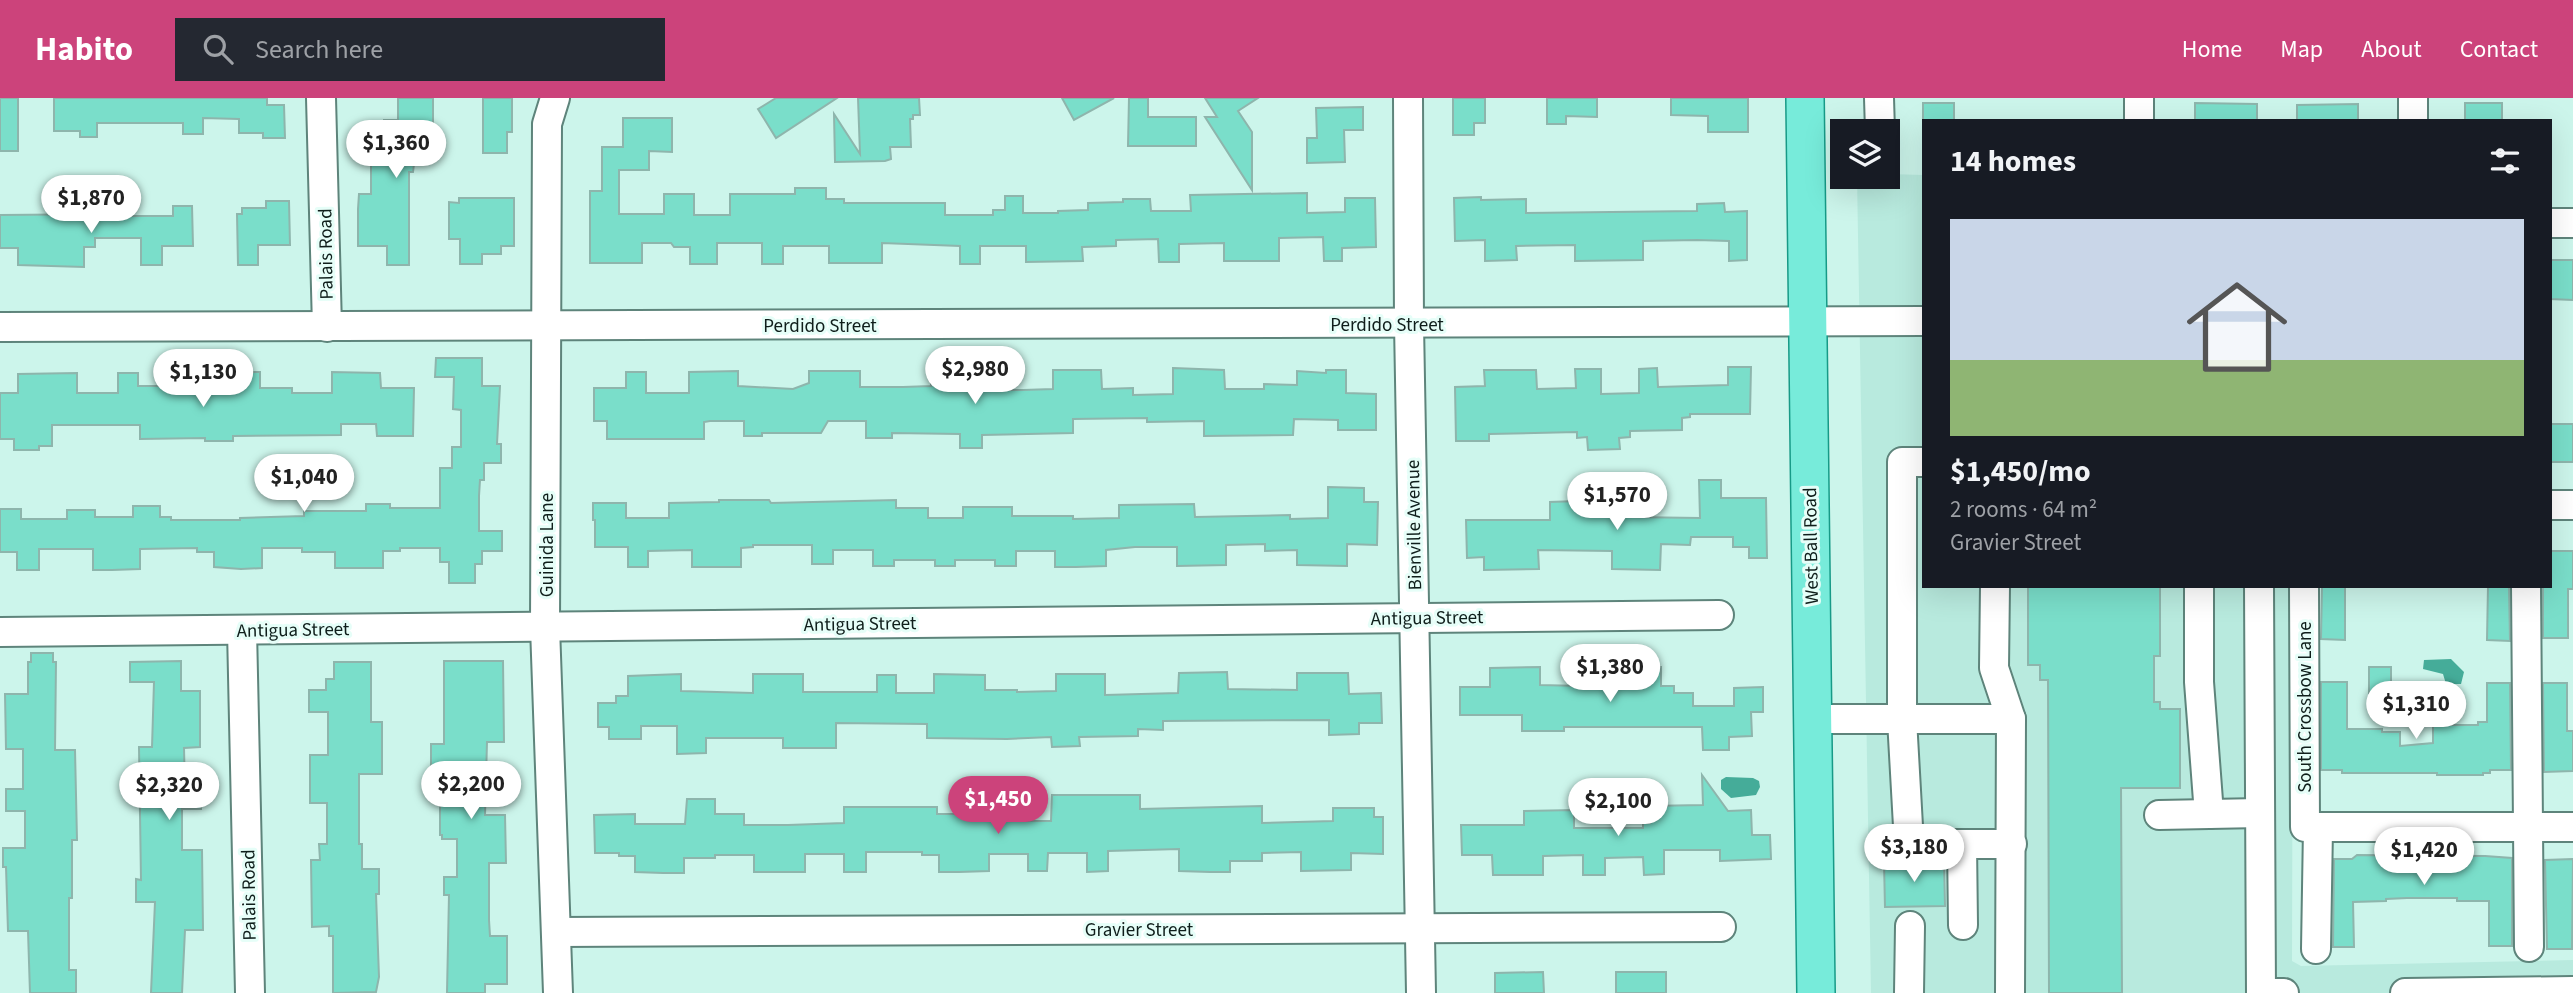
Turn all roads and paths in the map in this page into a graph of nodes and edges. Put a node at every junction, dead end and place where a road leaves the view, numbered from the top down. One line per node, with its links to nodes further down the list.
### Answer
1 (321, 98): 18 (street, Palais Road)
2 (555, 98): 16 (street, Guinida Lane)
3 (1408, 98): 15 (street, Bienville Avenue)
4 (1805, 98): 14 (main road, West Ball Road)
5 (1879, 98): 8 (street)
6 (2139, 98): 9 (street)
7 (2413, 98): 10 (street)
8 (1880, 119)
9 (2139, 119)
10 (2413, 119)
11 (2552, 223): 12 (street)
12 (2573, 223)
13 (1922, 321): 14 (street, Perdido Street)
14 (1807, 323): 15 (street, Perdido Street); 32 (main road, West Ball Road)
15 (1409, 324): 16 (street, Perdido Street); 28 (street, Bienville Avenue)
16 (547, 326): 18 (street, Perdido Street); 29 (street, Guinida Lane)
17 (0, 327): 18 (street, Perdido Street)
18 (327, 327)
19 (1922, 462): 33 (street)
20 (2552, 505): 21 (street)
21 (2573, 505)
22 (1995, 588): 34 (street)
23 (2199, 588): 36 (street)
24 (2259, 588): 35 (street)
25 (2304, 588): 38 (street, South Crossbow Lane)
26 (2526, 588): 39 (street)
27 (1719, 615): 28 (street, Antigua Street)
28 (1415, 617): 29 (street, Antigua Street); 46 (street, Bienville Avenue)
29 (545, 627): 30 (street, Antigua Street); 47 (street, Guinida Lane)
30 (242, 630): 31 (street, Antigua Street); 51 (street, Palais Road)
31 (0, 632)
32 (1813, 719): 33 (street); 54 (main road, West Ball Road)
33 (1902, 719): 34 (street); 41 (street)
34 (2011, 719): 42 (street)
35 (2260, 813): 36 (street); 57 (street)
36 (2209, 814): 37 (street)
37 (2159, 815)
38 (2311, 827): 39 (street); 49 (street, South Crossbow Lane)
39 (2528, 827): 40 (street); 48 (street)
40 (2573, 827)
41 (1962, 844): 42 (street); 43 (street)
42 (2012, 844): 56 (street)
43 (1963, 925)
44 (1910, 926): 55 (street)
45 (1721, 927): 46 (street, Gravier Street)
46 (1420, 928): 47 (street, Gravier Street); 53 (street, Bienville Avenue)
47 (557, 932): 52 (street, Guinida Lane)
48 (2529, 947)
49 (2316, 949)
50 (2573, 991): 59 (street)
51 (250, 993)
52 (558, 993)
53 (1420, 993)
54 (1816, 993)
55 (1909, 993)
56 (2010, 993)
57 (2261, 993): 58 (street)
58 (2284, 993)
59 (2405, 993)

